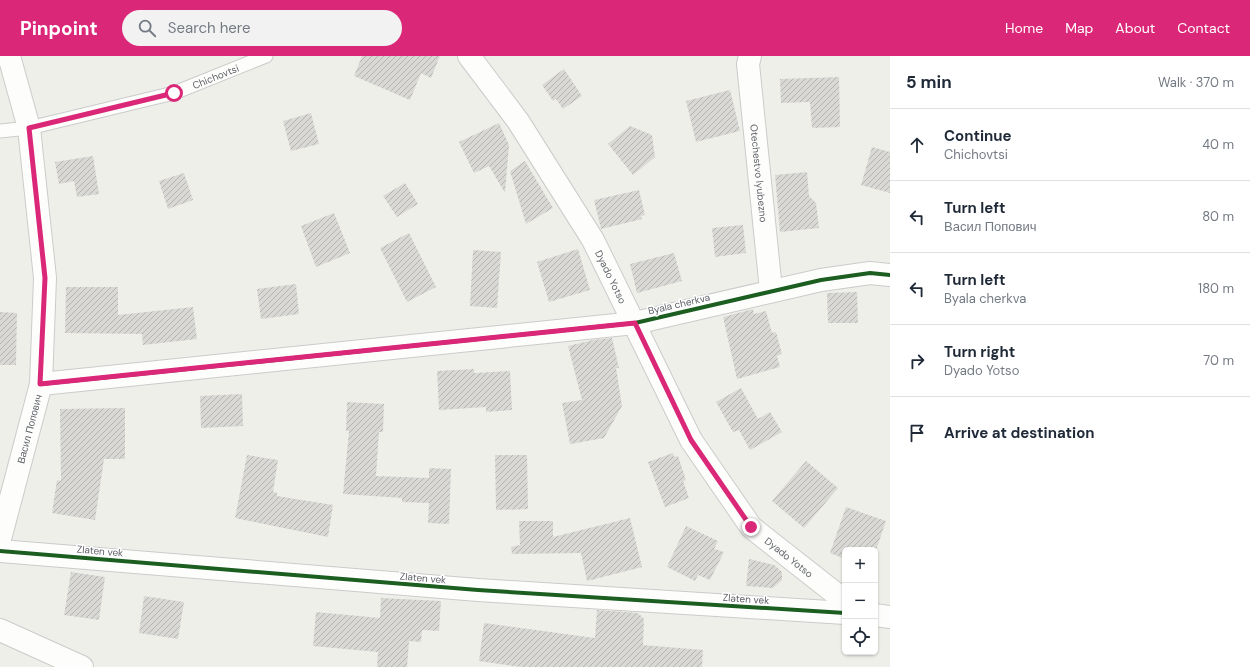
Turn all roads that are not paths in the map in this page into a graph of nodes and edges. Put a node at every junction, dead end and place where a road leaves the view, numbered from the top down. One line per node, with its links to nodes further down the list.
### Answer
1 (9, 56): 5 (street, Васил Попович)
2 (266, 56): 5 (lane, Chichovtsi)
3 (469, 56): 9 (street, Dyado Yotso)
4 (750, 56): 8 (street, Otechestvo lyubezno)
5 (29, 128): 6 (lane, Chichovtsi); 10 (street, Васил Попович)
6 (0, 131)
7 (890, 275): 8 (street, Byala cherkva)
8 (771, 290): 9 (street, Byala cherkva)
9 (635, 323): 10 (street, Byala cherkva); 13 (street, Dyado Yotso)
10 (40, 384): 11 (street, Васил Попович)
11 (0, 539)
12 (0, 551): 14 (street, Zlaten vek)
13 (842, 599)
14 (842, 613)
15 (878, 615): 16 (street)
16 (890, 617)
17 (0, 630): 18 (street)
18 (82, 667)

